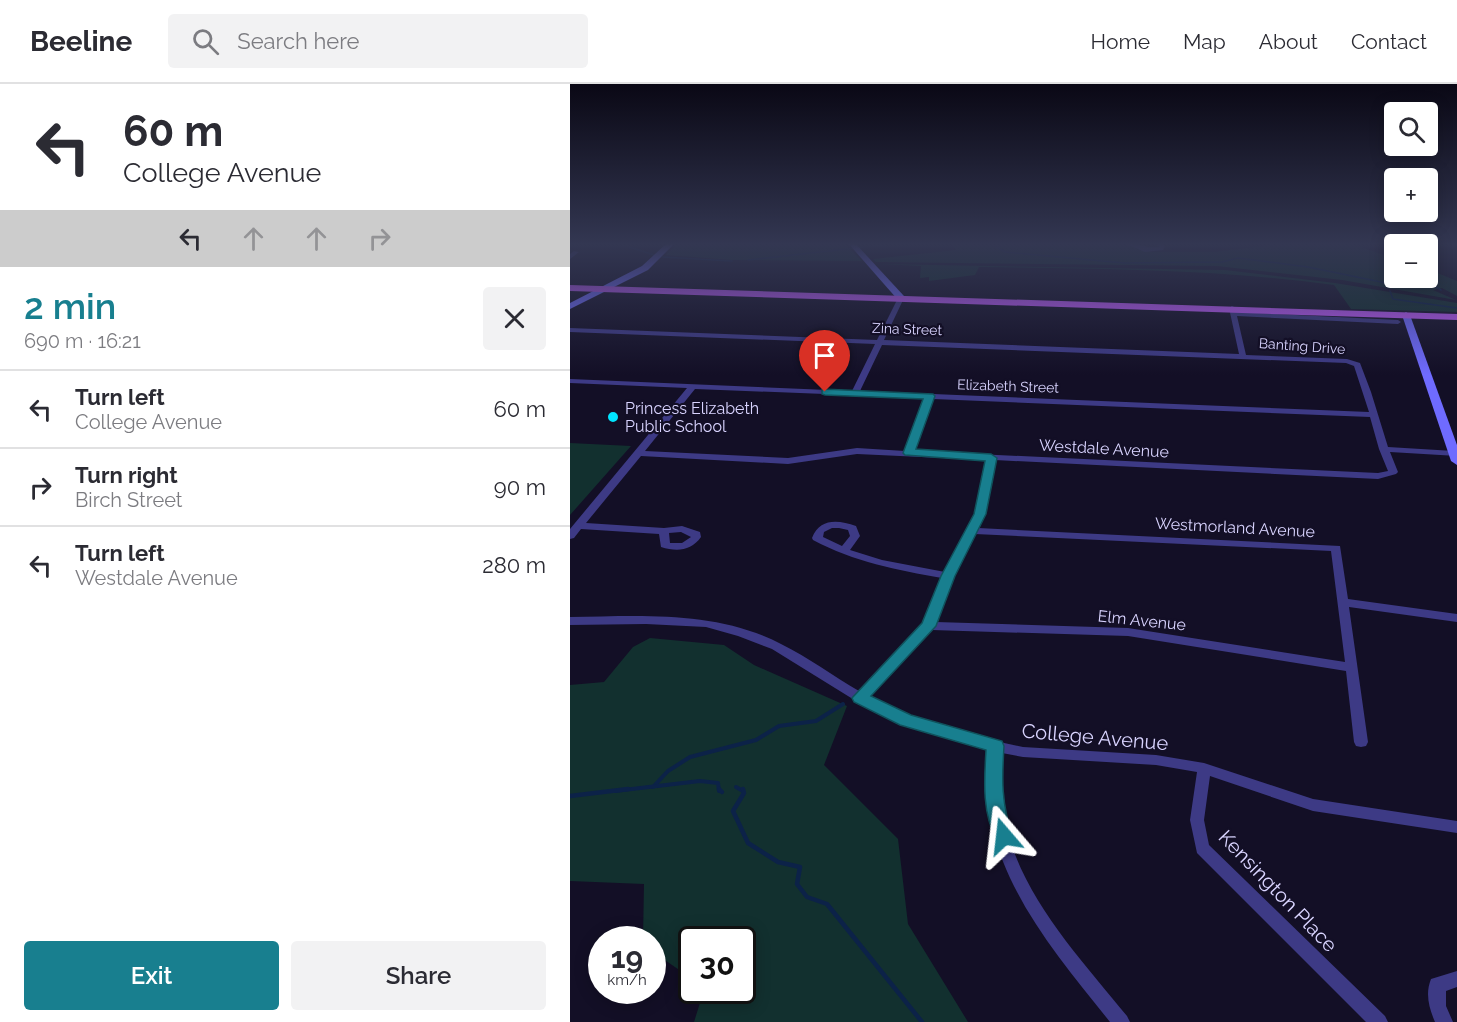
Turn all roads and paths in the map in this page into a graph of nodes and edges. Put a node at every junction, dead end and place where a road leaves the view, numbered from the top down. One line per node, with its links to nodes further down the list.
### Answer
1 (893, 286): 6 (street)
2 (570, 287): 4 (main road)
3 (892, 287): 5 (main road)
4 (604, 288): 5 (main road); 7 (street)
5 (871, 297): 6 (main road)
6 (901, 298): 8 (main road); 12 (street)
7 (570, 306)
8 (1233, 311): 10 (main road); 13 (street, Banting Drive)
9 (1457, 317): 10 (main road)
10 (1402, 319): 23 (street)
11 (570, 330): 12 (street, Zina Street)
12 (878, 342): 13 (street, Zina Street); 16 (street)
13 (1243, 356): 18 (street, Banting Drive)
14 (570, 381): 15 (street, Elizabeth Street)
15 (693, 386): 16 (street, Elizabeth Street); 20 (street)
16 (855, 393): 17 (street, Elizabeth Street)
17 (930, 396): 18 (street, Elizabeth Street); 21 (street)
18 (1373, 415): 19 (street, Banting Drive)
19 (1383, 449): 22 (street, Westdale Avenue); 23 (street)
20 (639, 453): 21 (street, Westdale Avenue); 24 (street)
21 (909, 453): 22 (street, Westdale Avenue)
22 (991, 458): 26 (street)
23 (1456, 458)
24 (580, 526): 25 (street); 27 (street)
25 (664, 531)
26 (973, 531): 29 (street); 30 (street, Westmorland Avenue)
27 (570, 536)
28 (845, 549): 29 (street)
29 (948, 576): 33 (street)
30 (1343, 602): 31 (street); 34 (street, Westmorland Avenue)
31 (1457, 618)
32 (570, 621): 35 (street, College Avenue)
33 (929, 626): 34 (street, Elm Avenue); 35 (street)
34 (1350, 667): 36 (street, Westmorland Avenue)
35 (860, 698): 37 (street, College Avenue)
36 (1361, 742)
37 (995, 746): 38 (street, College Avenue); 41 (street)
38 (1204, 768): 39 (street, College Avenue); 42 (street, Kensington Place)
39 (1457, 827)
40 (1457, 979): 43 (street)
41 (1122, 1022)
42 (1378, 1022)
43 (1444, 1022)

